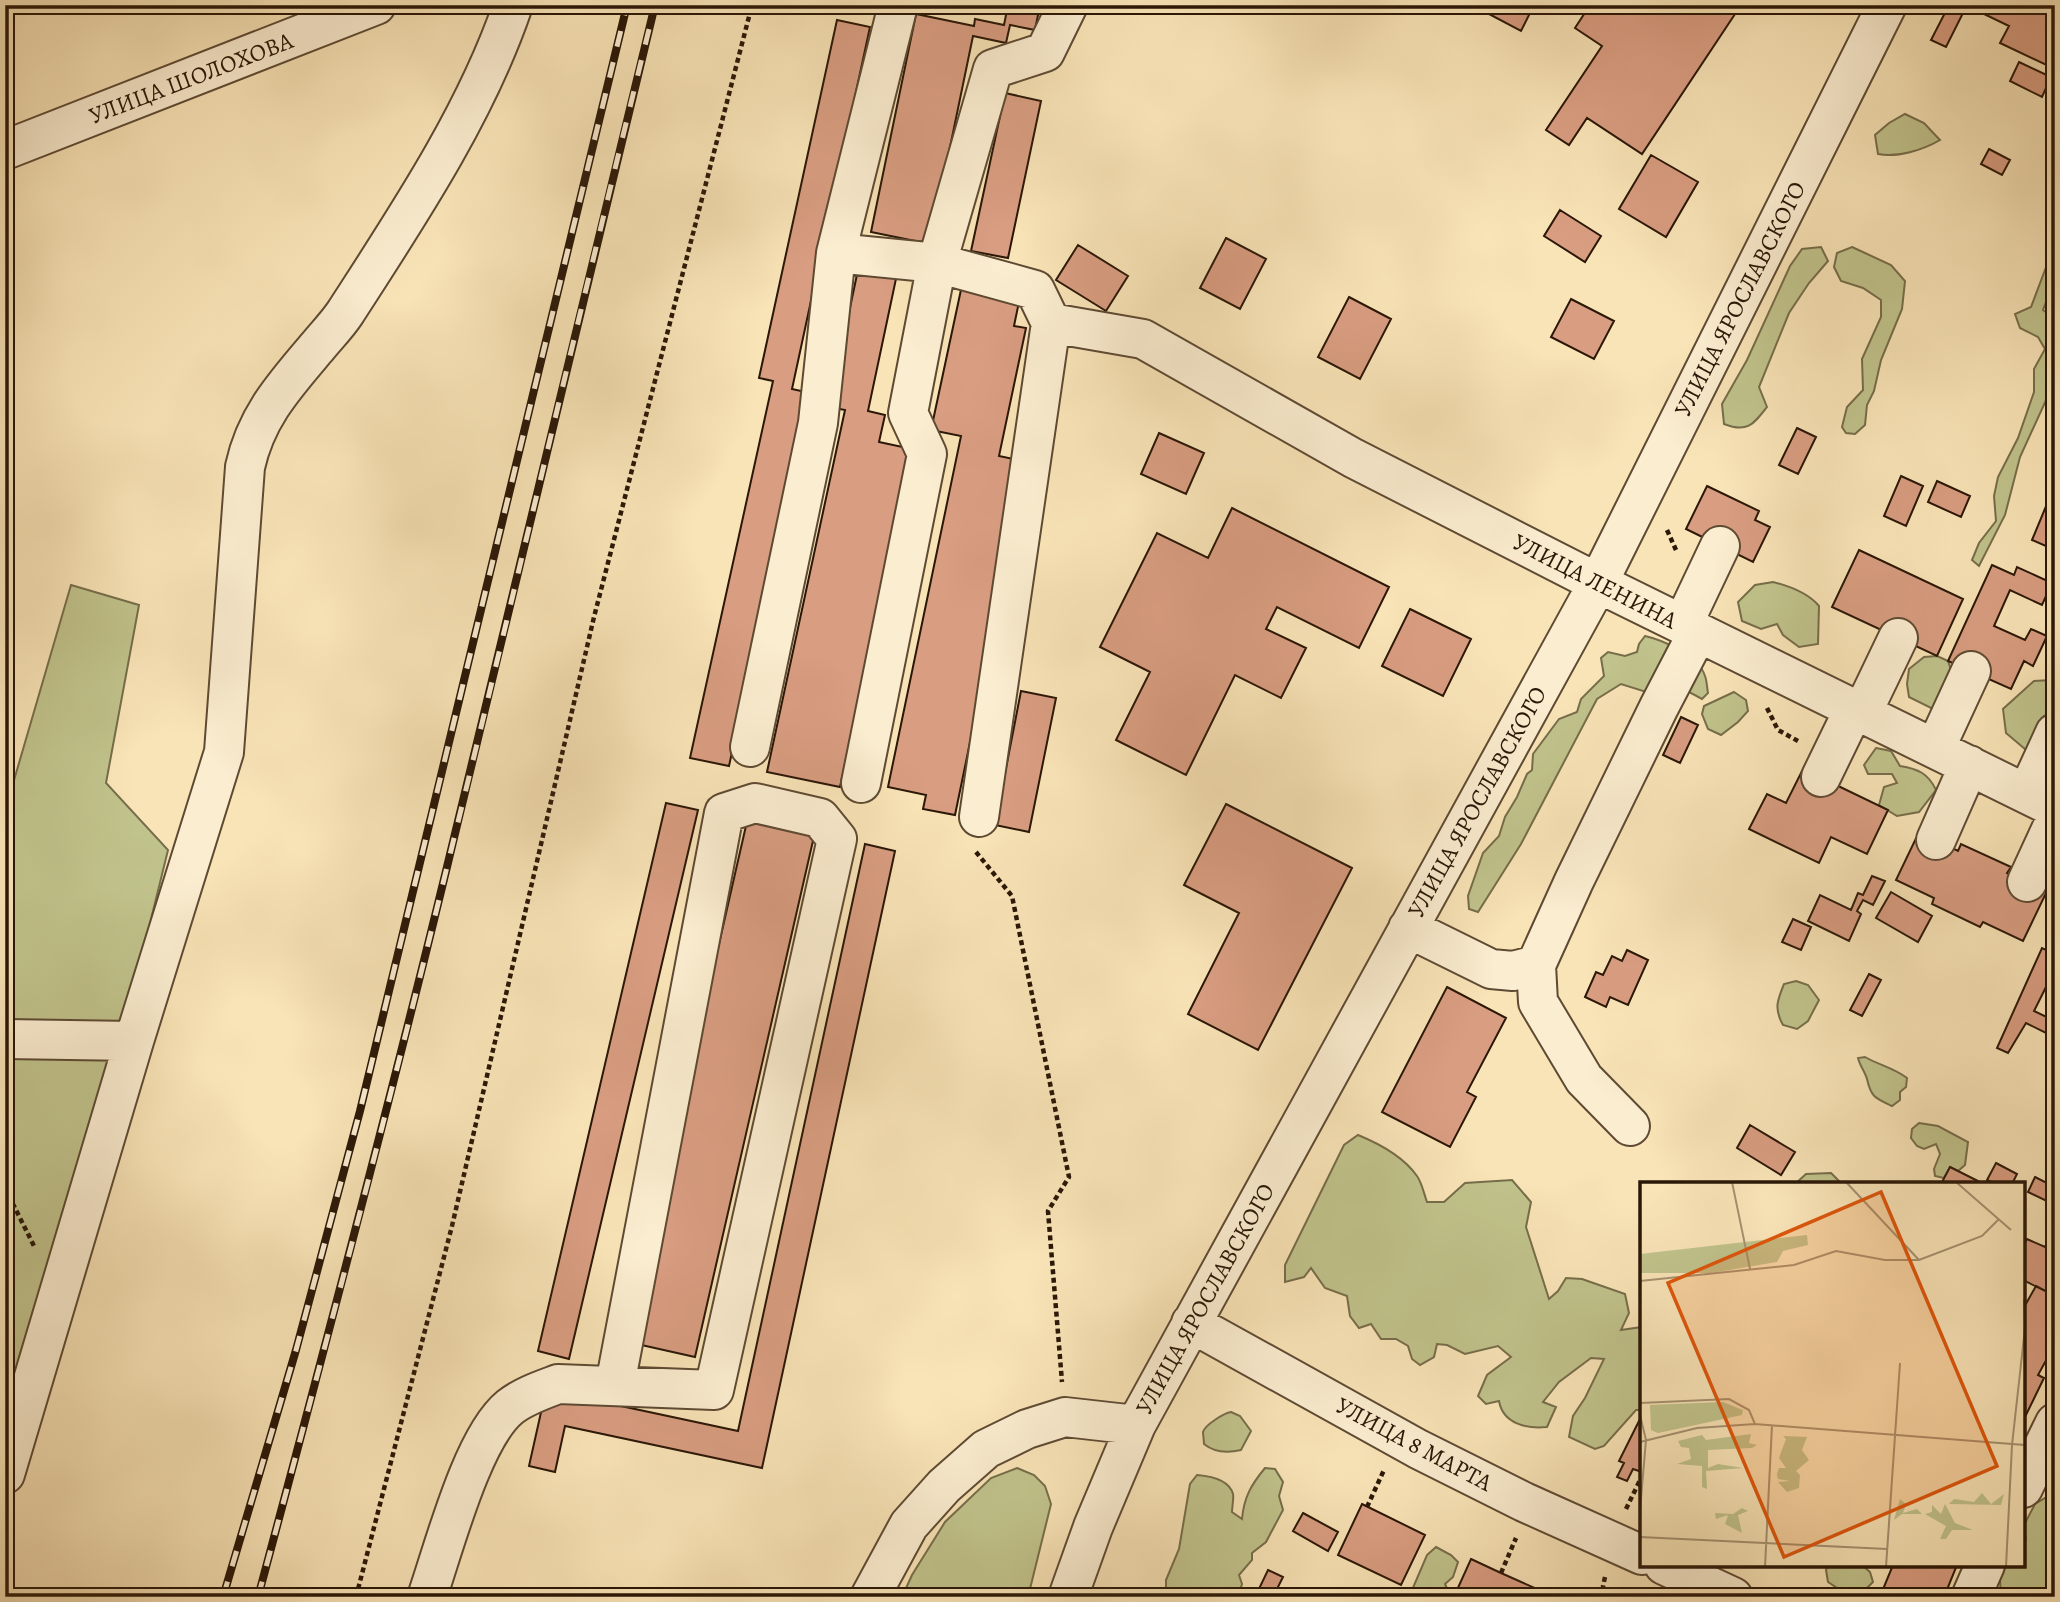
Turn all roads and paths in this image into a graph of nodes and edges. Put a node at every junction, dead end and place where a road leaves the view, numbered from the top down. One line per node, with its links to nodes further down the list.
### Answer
1 (376, 5): 7 (street, УЛИЦА ШОЛОХОВА)
2 (513, 5): 34 (street)
3 (752, 5): 47 (path)
4 (898, 5): 8 (street)
5 (1068, 5): 9 (street)
6 (1887, 5): 14 (street, УЛИЦА ЯРОСЛАВСКОГО)
7 (5, 150)
8 (836, 253): 9 (street); 21 (street)
9 (937, 262): 10 (street); 25 (street)
10 (1051, 323): 14 (street, УЛИЦА ЛЕНИНА); 27 (street)
11 (1666, 527): 13 (path)
12 (1720, 546): 13 (street)
13 (1703, 581): 15 (street)
14 (1598, 583): 15 (street, УЛИЦА ЛЕНИНА); 31 (street, УЛИЦА ЯРОСЛАВСКОГО)
15 (1690, 628): 19 (street, УЛИЦА ЛЕНИНА); 32 (street)
16 (1898, 638): 19 (street)
17 (1971, 671): 22 (street)
18 (1766, 706): 24 (path)
19 (1858, 711): 22 (street, УЛИЦА ЛЕНИНА); 24 (street)
20 (2055, 733): 26 (street)
21 (750, 747)
22 (1935, 749): 23 (street, УЛИЦА ЛЕНИНА)
23 (1969, 765): 26 (street, УЛИЦА ЛЕНИНА); 29 (street)
24 (1825, 768)
25 (861, 783)
26 (2041, 801)
27 (979, 817): 38 (path)
28 (2055, 821): 30 (street)
29 (1936, 841)
30 (2027, 882)
31 (1408, 928): 32 (street); 36 (street, УЛИЦА ЯРОСЛАВСКОГО)
32 (1536, 965): 35 (street)
33 (5, 1040): 34 (street)
34 (134, 1041): 41 (street)
35 (1630, 1126)
36 (1191, 1323): 39 (street, УЛИЦА ЯРОСЛАВСКОГО); 43 (street, УЛИЦА 8 МАРТА)
37 (615, 1385): 37 (street); 48 (street)
38 (1065, 1417): 39 (street); 49 (street)
39 (1136, 1425): 50 (street, УЛИЦА ЯРОСЛАВСКОГО)
40 (2041, 1431): 42 (street)
41 (5, 1474)
42 (2025, 1482)
43 (1640, 1554)
44 (1670, 1567): 46 (street)
45 (1985, 1567): 51 (street)
46 (1719, 1582)
47 (356, 1597)
48 (427, 1597)
49 (870, 1597)
50 (1068, 1597)
51 (1970, 1597)

